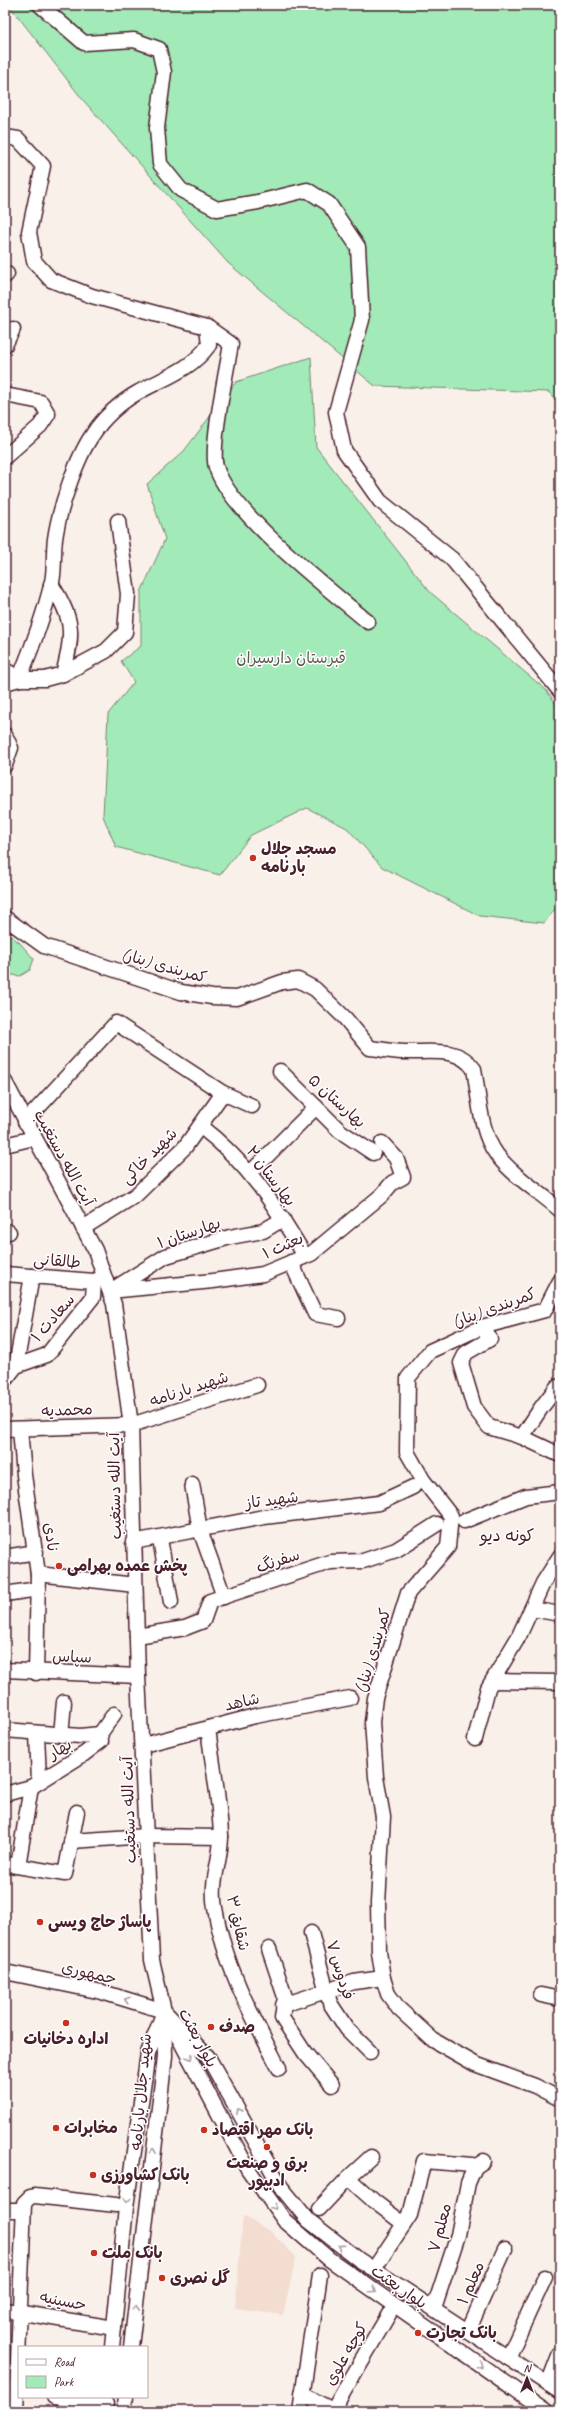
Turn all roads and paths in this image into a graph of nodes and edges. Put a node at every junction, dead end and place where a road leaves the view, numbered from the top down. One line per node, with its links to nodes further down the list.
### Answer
1 (40, 5): 15 (street)
2 (5, 137): 3 (street)
3 (207, 327): 9 (street); 10 (street)
4 (13, 329): 5 (street)
5 (5, 345)
6 (5, 395): 7 (street)
7 (6, 456)
8 (118, 521): 12 (street)
9 (51, 584): 12 (street); 13 (street)
10 (368, 622)
11 (5, 670): 13 (street)
12 (63, 674): 13 (street)
13 (19, 679): 14 (street)
14 (5, 683)
15 (560, 691)
16 (5, 735): 17 (street)
17 (5, 765)
18 (5, 918): 31 (street, کمربندی (بنار))
19 (280, 1071): 23 (street, بهارستان ۵)
20 (5, 1082): 25 (street, آیت الله دستغیب)
21 (223, 1093): 22 (street); 25 (street); 26 (street, شهید خاکی)
22 (252, 1106)
23 (316, 1107): 29 (street, بهارستان ۵); 30 (street)
24 (5, 1110): 25 (street)
25 (23, 1117): 27 (street, آیت الله دستغیب)
26 (200, 1126): 30 (street, بهارستان ۲); 33 (street, شهید خاکی)
27 (34, 1138): 28 (street); 33 (street, آیت الله دستغیب)
28 (5, 1145)
29 (378, 1148): 34 (street, بعثت ۱)
30 (250, 1173): 32 (street, بهارستان ۲)
31 (560, 1210)
32 (283, 1219): 34 (street, بهارستان ۲); 40 (street, بهارستان ۱)
33 (83, 1228): 38 (street, آیت الله دستغیب)
34 (305, 1256): 35 (street, بعثت ۱)
35 (291, 1262): 40 (street, بعثت ۱); 41 (street)
36 (5, 1274): 37 (street, طالقانی)
37 (32, 1276): 38 (street, طالقانی); 43 (street)
38 (100, 1278): 40 (street, آیت الله دستغیب); 43 (street, سعادت ۱)
39 (560, 1281): 42 (street, کمربندی (بنار))
40 (110, 1291): 47 (street, آیت الله دستغیب)
41 (338, 1318)
42 (482, 1327): 50 (street); 97 (street, کمربندی (بنار))
43 (16, 1366): 44 (street)
44 (5, 1380)
45 (257, 1385): 47 (street, شهید بارنامه)
46 (557, 1387): 50 (street)
47 (131, 1425): 49 (street, محمدیه); 59 (street, آیت الله دستغیب)
48 (5, 1429): 49 (street, محمدیه)
49 (20, 1429): 60 (street, نادی)
50 (522, 1437): 51 (street)
51 (560, 1455)
52 (192, 1484): 57 (street)
53 (413, 1487): 57 (street, شهید تاز)
54 (560, 1492): 55 (street)
55 (464, 1521)
56 (437, 1524): 67 (street, سفرنگ)
57 (200, 1530): 58 (street, شهید تاز); 67 (street)
58 (160, 1539): 59 (street, شهید تاز); 68 (street)
59 (133, 1542): 64 (street, آیت الله دستغیب)
60 (36, 1552): 61 (street); 63 (street, نادی)
61 (5, 1556)
62 (560, 1556): 69 (street)
63 (38, 1574): 64 (street); 65 (street, نادی)
64 (135, 1585): 71 (street, آیت الله دستغیب)
65 (38, 1589): 66 (street); 73 (street, نادی)
66 (5, 1594)
67 (224, 1597): 71 (street, سفرنگ)
68 (171, 1602)
69 (532, 1609): 70 (street); 75 (street)
70 (560, 1614)
71 (137, 1636): 74 (street, آیت الله دستغیب)
72 (5, 1670): 73 (street, سپاس)
73 (36, 1673): 74 (street, سپاس)
74 (138, 1676): 86 (street, آیت الله دستغیب)
75 (493, 1681): 76 (street); 85 (street)
76 (560, 1682)
77 (350, 1698): 80 (street, شاهد)
78 (64, 1702): 84 (street)
79 (114, 1714): 83 (street, بهار)
80 (208, 1728): 86 (street, شاهد); 91 (street, شقایق ۳)
81 (5, 1730): 82 (street)
82 (37, 1733): 84 (street); 87 (street)
83 (100, 1734): 84 (street); 87 (street, بهار)
84 (61, 1735)
85 (475, 1739)
86 (143, 1745): 90 (street, آیت الله دستغیب)
87 (35, 1785): 88 (street, بهار); 93 (street)
88 (5, 1794)
89 (77, 1812): 92 (street)
90 (148, 1836): 91 (street); 92 (street); 102 (street, آیت الله دستغیب)
91 (221, 1837): 104 (street, شقایق ۳)
92 (71, 1841): 93 (street)
93 (11, 1865)
94 (311, 1933): 98 (street, فردوس ۷)
95 (269, 1949): 101 (street)
96 (5, 1972): 102 (street, جمهوری, one-way to 96)
97 (383, 1978): 98 (street); 106 (street, کمربندی (بنار))
98 (326, 1992): 101 (street); 103 (street, فردوس ۷)
99 (541, 1995): 100 (street)
100 (560, 1999)
101 (283, 2005): 105 (street)
102 (164, 2011): 115 (street, بلوار بعثت, one-way to 102); 122 (street, شهید جلال بارنامه, one-way to 122); 125 (street, شهید جلال بارنامه, one-way to 102); 135 (street, بلوار بعثت, one-way to 135)
103 (370, 2052)
104 (279, 2068)
105 (332, 2085)
106 (560, 2099)
107 (371, 2157): 108 (street)
108 (348, 2178): 110 (street); 113 (street)
109 (116, 2205): 112 (street)
110 (319, 2209)
111 (5, 2210): 112 (street)
112 (23, 2210): 120 (street)
113 (404, 2224): 115 (street); 118 (street, معلم ۷)
114 (504, 2249): 123 (street, معلم ۱)
115 (374, 2269): 118 (street, بلوار بعثت)
116 (320, 2275): 131 (street)
117 (545, 2277): 127 (street)
118 (434, 2308): 123 (street, بلوار بعثت)
119 (5, 2310): 120 (street, حسینیه)
120 (20, 2310): 122 (street, حسینیه); 129 (street)
121 (389, 2314): 139 (street, کوچه علوی)
122 (114, 2328): 124 (street, شهید جلال بارنامه)
123 (468, 2332): 127 (street, بلوار بعثت)
124 (112, 2346)
125 (131, 2346)
126 (560, 2353): 128 (street)
127 (508, 2358): 128 (street, بلوار بعثت)
128 (548, 2384): 130 (street, بلوار بعثت)
129 (14, 2392): 136 (street)
130 (560, 2392)
131 (302, 2394): 138 (street); 139 (street)
132 (61, 2398): 134 (street)
133 (126, 2398): 137 (street)
134 (106, 2404)
135 (543, 2410)
136 (16, 2411)
137 (124, 2411)
138 (300, 2411)
139 (334, 2411)

